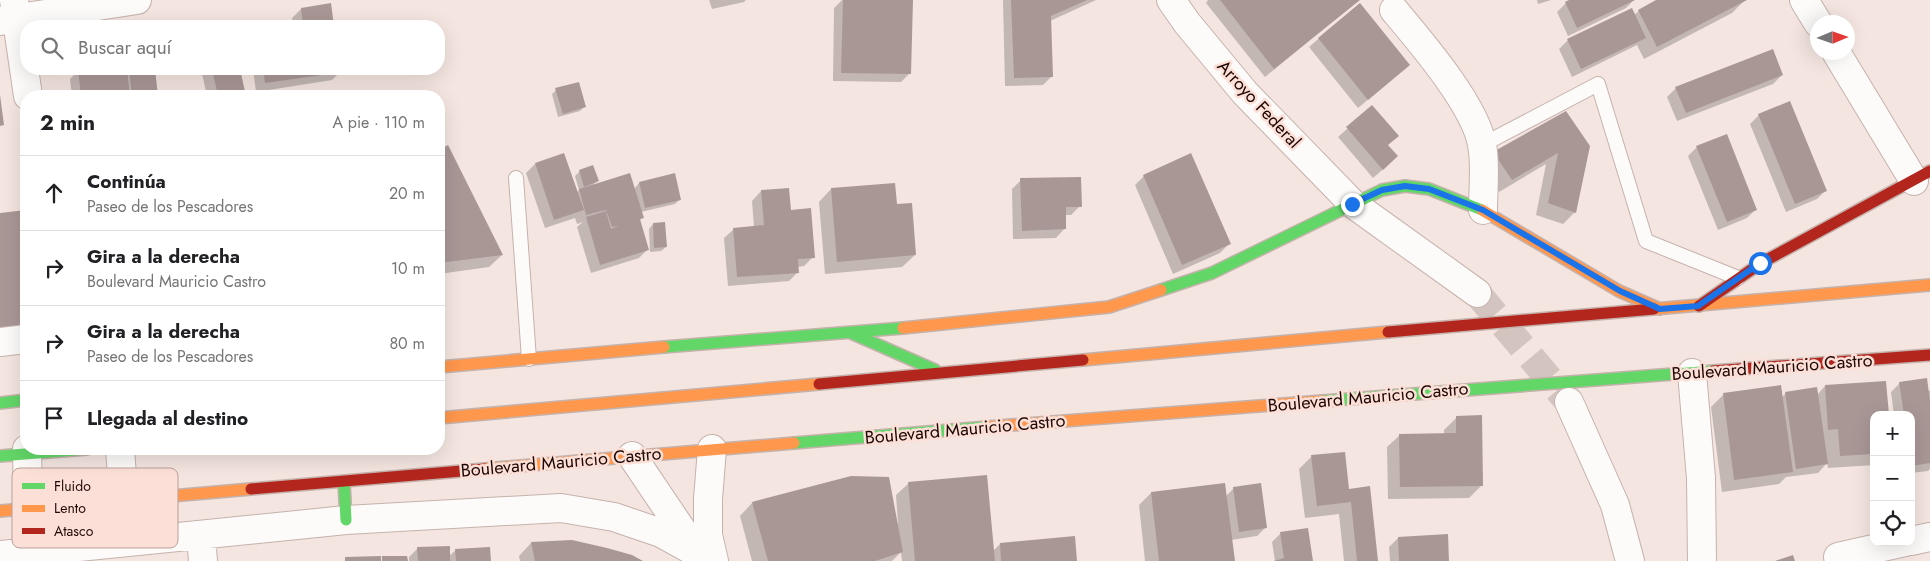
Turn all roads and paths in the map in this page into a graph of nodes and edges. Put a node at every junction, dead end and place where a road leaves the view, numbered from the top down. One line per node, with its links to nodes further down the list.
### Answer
1 (138, 0): 5 (street)
2 (1171, 0): 14 (street, Arroyo Federal)
3 (1804, 0): 6 (street)
4 (1394, 10): 11 (street)
5 (10, 14): 7 (street)
6 (1814, 15)
7 (20, 60)
8 (1842, 60): 12 (street)
9 (23, 75): 10 (street)
10 (27, 90)
11 (1482, 145): 15 (street); 16 (lane)
12 (1922, 176): 16 (main road)
13 (516, 178): 25 (lane)
14 (1352, 204): 15 (main road); 18 (street, Arroyo Federal); 21 (main road)
15 (1483, 210): 20 (main road)
16 (1738, 278): 19 (main road)
17 (1930, 286): 19 (main road)
18 (1477, 293)
19 (1698, 306): 20 (main road)
20 (1660, 309): 27 (main road)
21 (852, 333): 25 (main road); 27 (main road)
22 (20, 340): 23 (street)
23 (0, 342)
24 (1930, 355): 28 (main road, Boulevard Mauricio Castro)
25 (528, 359): 26 (main road)
26 (445, 366)
27 (939, 371): 32 (main road)
28 (1692, 373): 33 (main road, Boulevard Mauricio Castro); 55 (street)
29 (20, 401): 31 (main road)
30 (1569, 402): 54 (street)
31 (0, 403)
32 (445, 417)
33 (712, 449): 38 (main road, Boulevard Mauricio Castro); 53 (street)
34 (20, 452): 37 (main road)
35 (27, 455): 39 (street)
36 (120, 455): 40 (street)
37 (0, 456)
38 (632, 456): 41 (main road, Boulevard Mauricio Castro); 53 (street)
39 (27, 468)
40 (121, 468)
41 (344, 482): 42 (main road, Boulevard Mauricio Castro); 43 (main road)
42 (178, 496)
43 (346, 520): 50 (street); 53 (street)
44 (1930, 537): 45 (street)
45 (1915, 540)
46 (178, 546): 50 (street)
47 (1887, 546): 56 (street)
48 (29, 548): 51 (street)
49 (68, 548): 51 (street)
50 (202, 548)
51 (29, 552): 52 (street)
52 (0, 555)
53 (706, 559)
54 (1630, 561)
55 (1702, 561)
56 (1839, 561)

